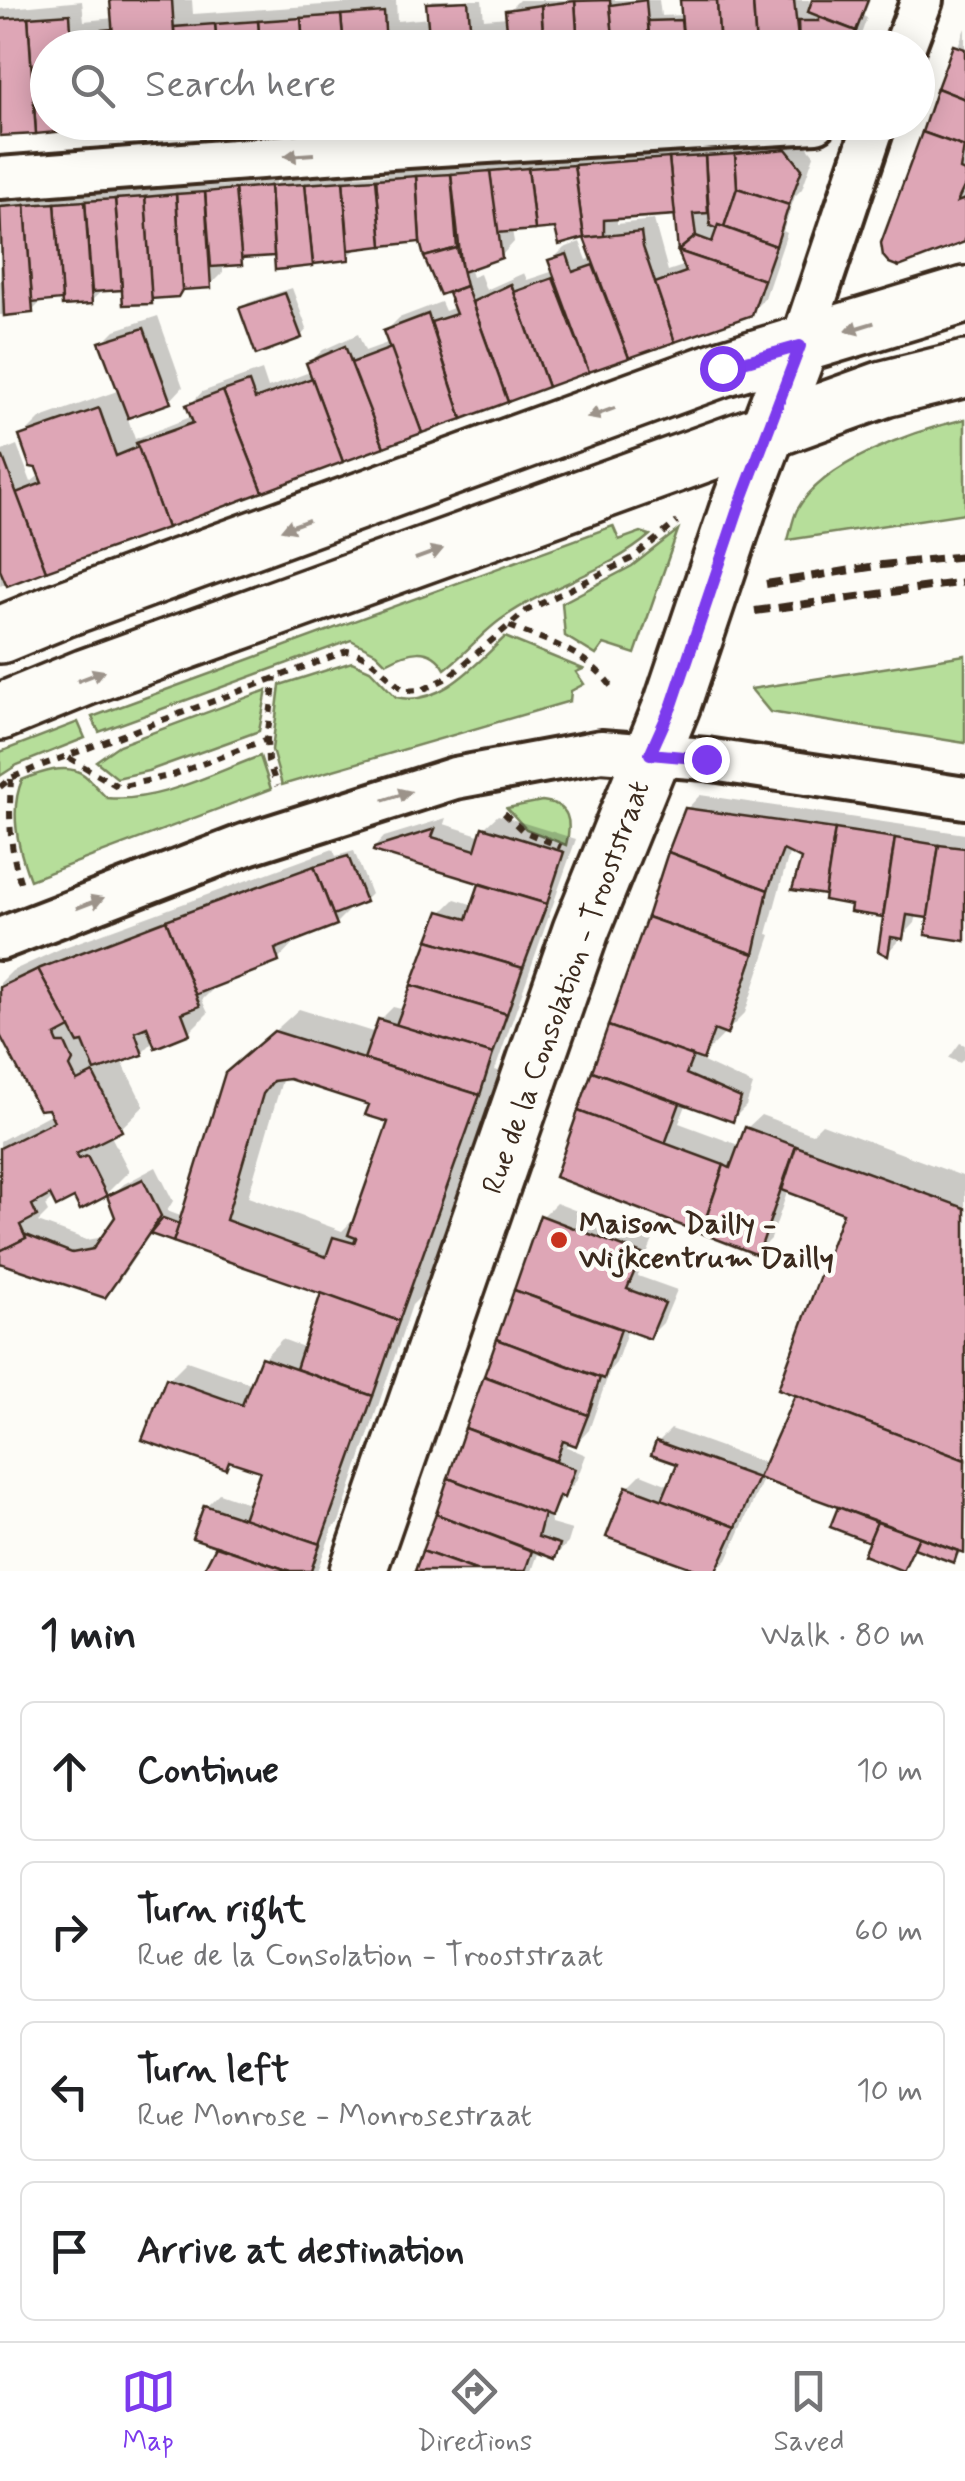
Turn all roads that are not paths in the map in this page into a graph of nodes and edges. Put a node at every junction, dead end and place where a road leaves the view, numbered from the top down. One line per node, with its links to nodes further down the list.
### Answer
1 (922, 0): 2 (street)
2 (911, 30)
3 (522, 140): 5 (street, one-way to 5)
4 (856, 140): 7 (street, Rue de la Consolation - Trooststraat)
5 (0, 178)
6 (965, 295): 7 (street, one-way to 7)
7 (800, 346): 9 (street, Rue de la Consolation - Trooststraat); 10 (street, one-way to 10)
8 (965, 369): 9 (street)
9 (767, 432): 11 (street, one-way to 9); 12 (street, Rue de la Consolation - Trooststraat)
10 (0, 636)
11 (0, 712)
12 (650, 754): 13 (street); 14 (street, one-way to 12); 15 (street, Rue de la Consolation - Trooststraat)
13 (965, 798)
14 (0, 939)
15 (358, 1571)

